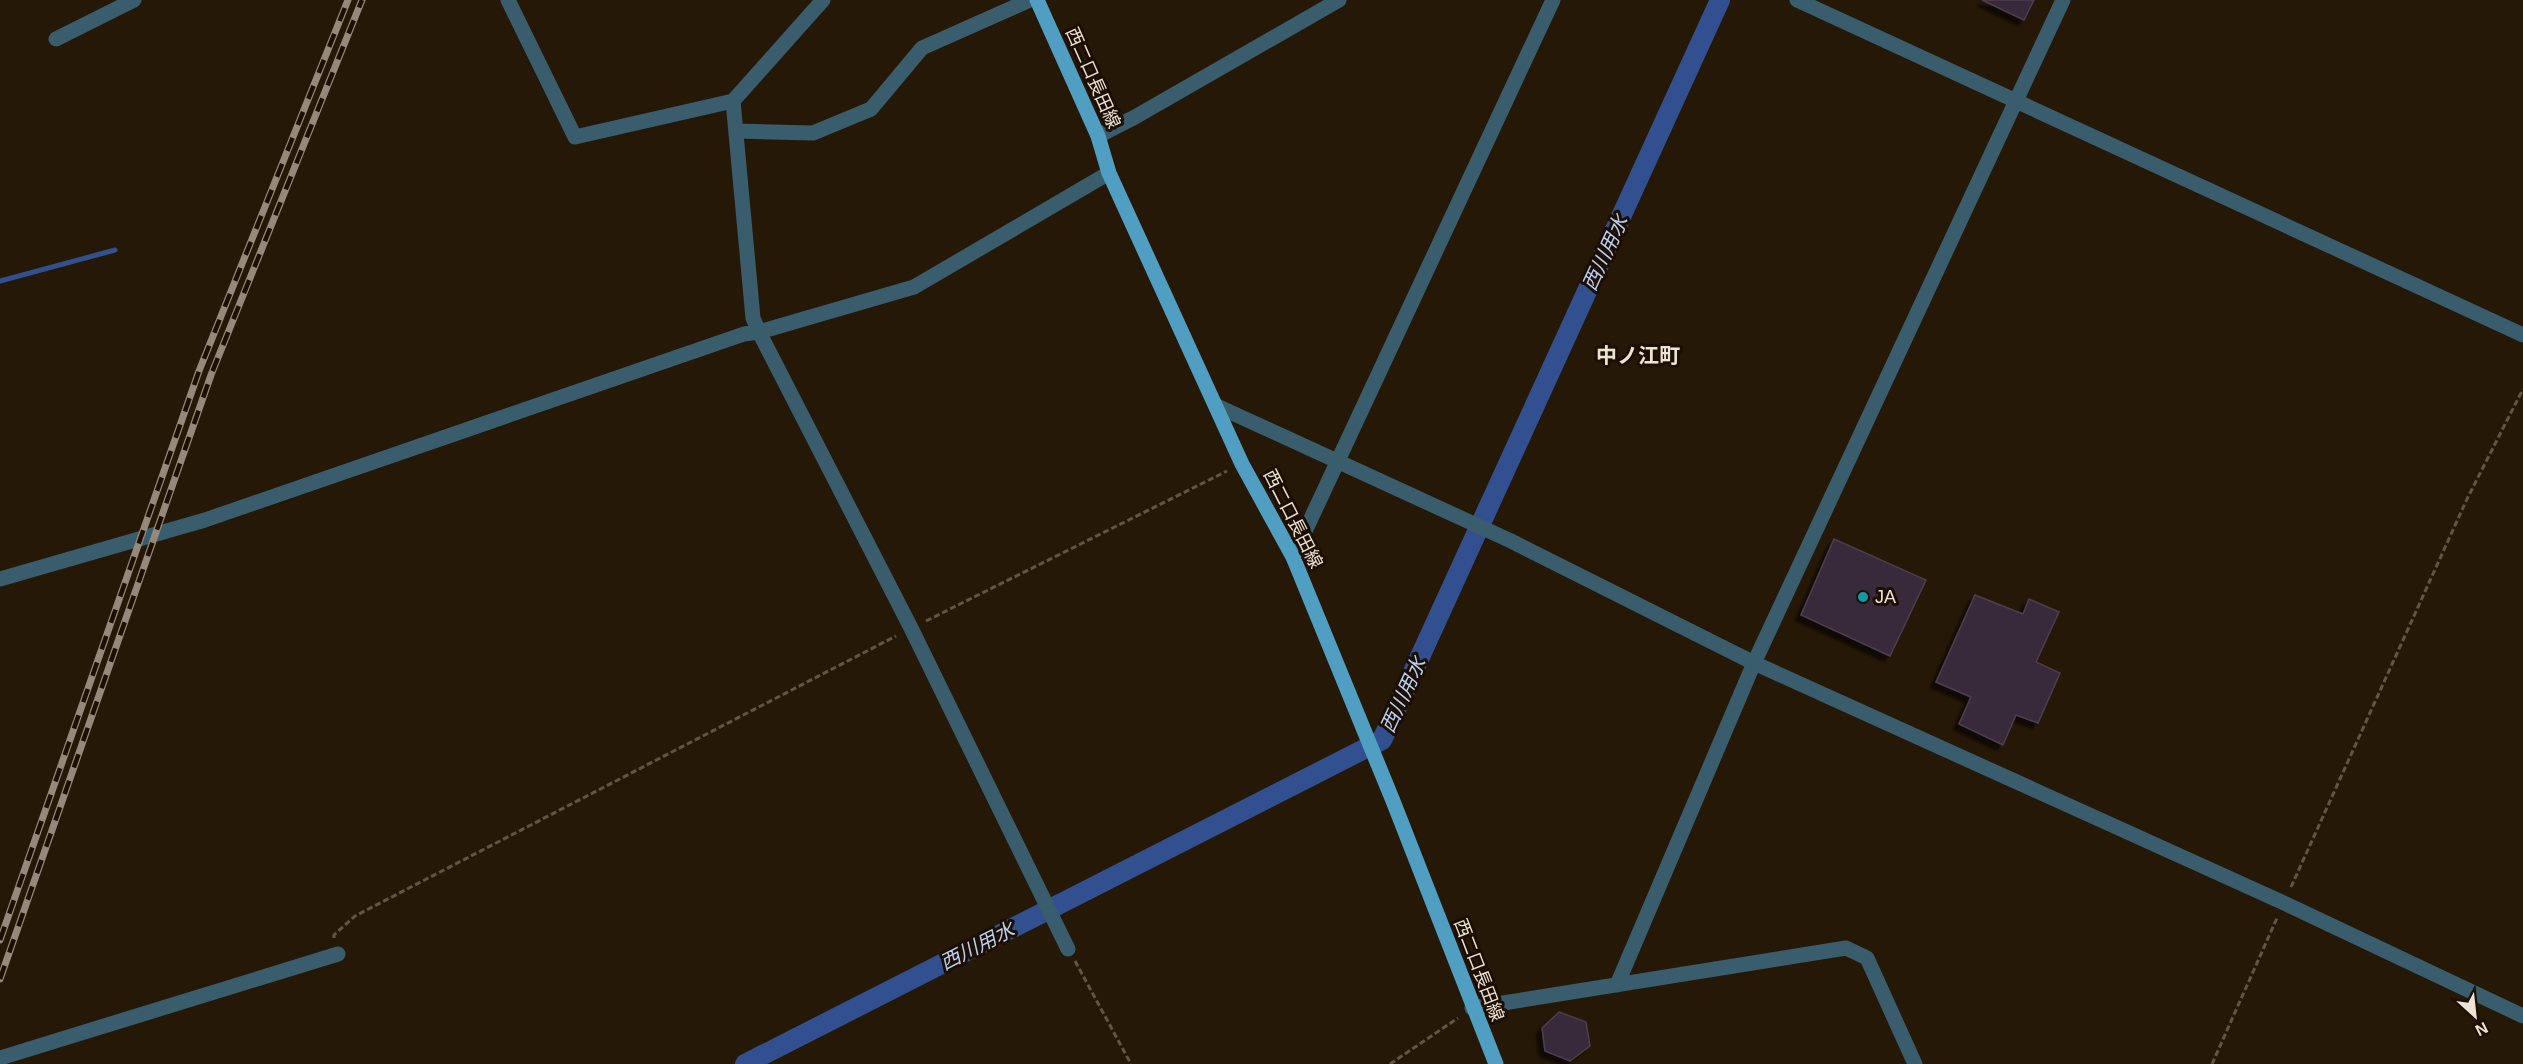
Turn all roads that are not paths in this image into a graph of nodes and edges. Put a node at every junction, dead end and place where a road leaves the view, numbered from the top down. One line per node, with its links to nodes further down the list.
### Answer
1 (134, 0): 10 (street)
2 (508, 0): 11 (street)
3 (823, 0): 11 (street)
4 (1030, 0): 13 (street)
5 (1037, 0): 14 (main road, 西二口長田線)
6 (1340, 0): 14 (street)
7 (1553, 0): 19 (street)
8 (1797, 0): 12 (street)
9 (2063, 0): 12 (street)
10 (56, 39)
11 (733, 101): 13 (street)
12 (2017, 101): 17 (street); 22 (street)
13 (736, 131): 16 (street)
14 (1098, 136): 15 (main road, 西二口長田線)
15 (1109, 173): 16 (street); 18 (main road, 西二口長田線)
16 (759, 332): 21 (street); 23 (street)
17 (2523, 335)
18 (1217, 405): 19 (street); 20 (main road, 西二口長田線)
19 (1338, 461): 20 (street); 22 (street)
20 (1293, 557): 26 (main road, 西二口長田線)
21 (0, 579)
22 (1754, 663): 25 (street); 27 (street)
23 (1068, 949)
24 (338, 954): 28 (street)
25 (1617, 985): 26 (street); 30 (street)
26 (1472, 1008): 29 (main road, 西二口長田線)
27 (2523, 1016)
28 (0, 1058)
29 (1496, 1064)
30 (1915, 1064)

